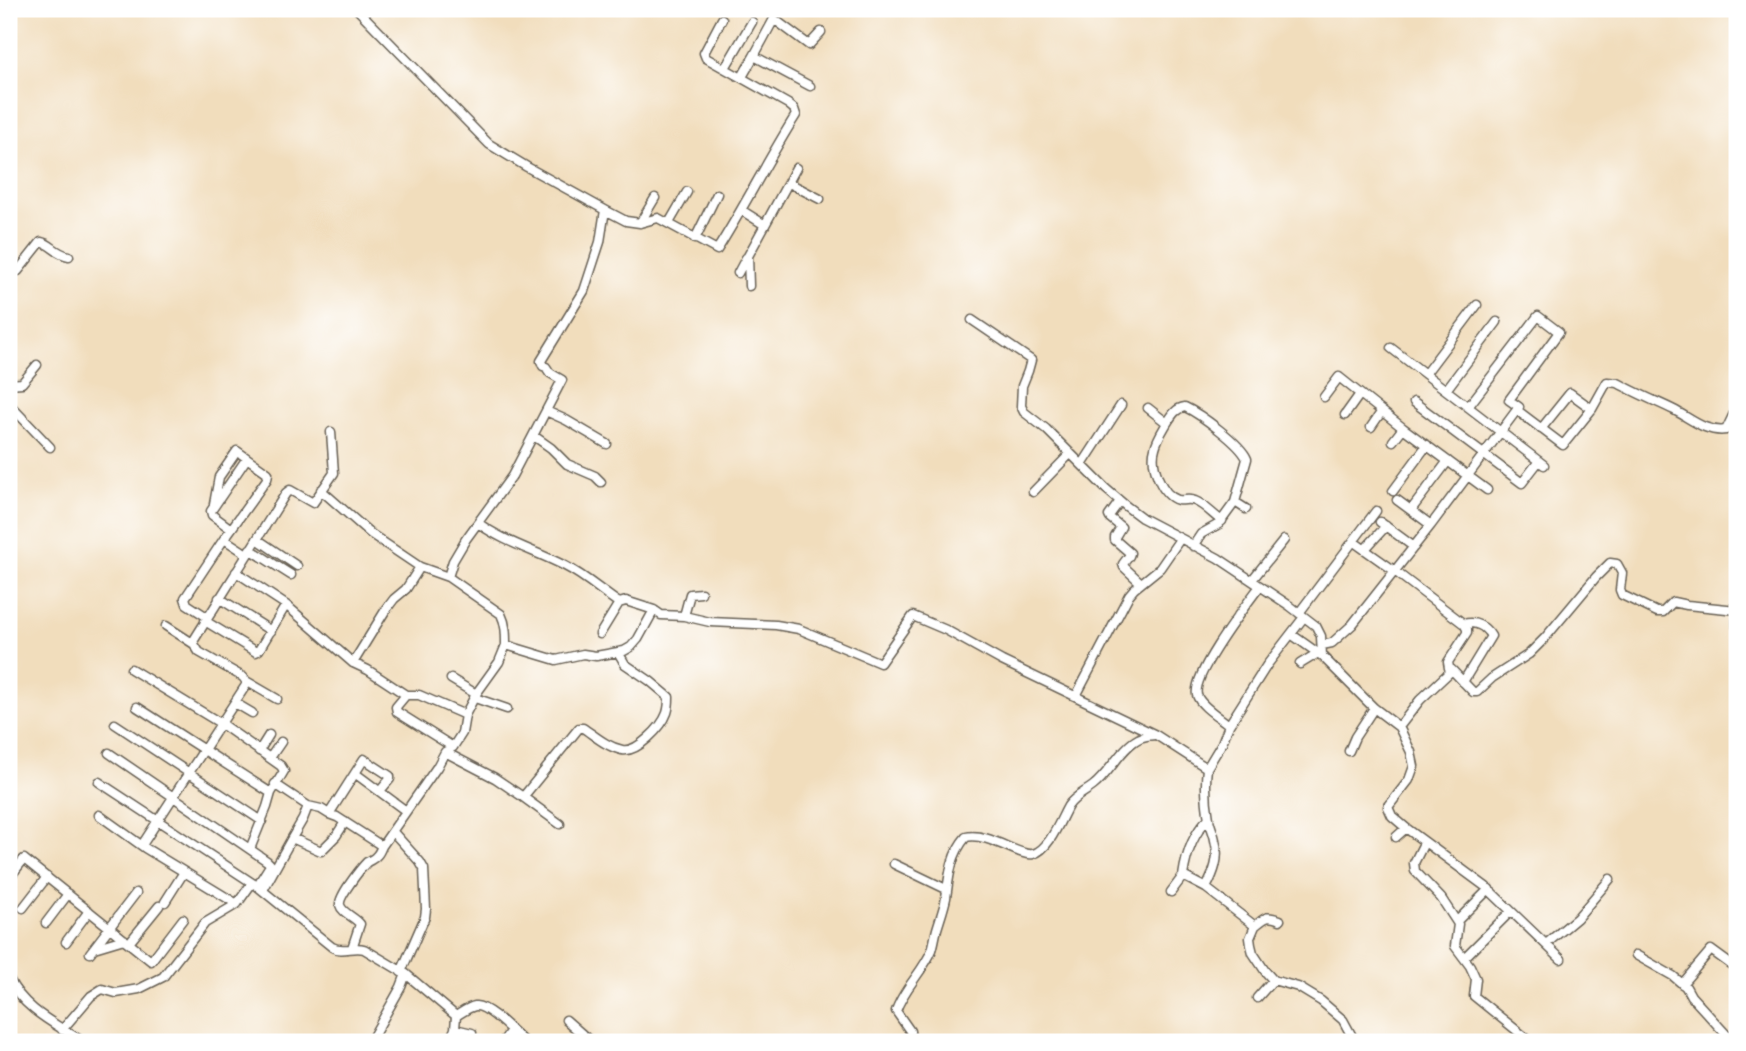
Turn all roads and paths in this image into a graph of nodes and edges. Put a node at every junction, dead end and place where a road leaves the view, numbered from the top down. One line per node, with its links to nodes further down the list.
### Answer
1 (357, 9): 16 (street)
2 (722, 19): 6 (street)
3 (752, 22): 6 (street)
4 (821, 32): 5 (street)
5 (754, 56): 7 (street); 8 (street)
6 (725, 68): 7 (street)
7 (742, 77): 15 (street)
8 (810, 86)
9 (796, 168): 10 (street)
10 (789, 183): 14 (street); 19 (street)
11 (687, 192): 18 (street)
12 (717, 194): 20 (street)
13 (655, 198): 17 (street)
14 (820, 199)
15 (741, 209): 19 (street); 20 (street)
16 (605, 210): 17 (street); 43 (street)
17 (640, 223): 18 (street)
18 (669, 223): 20 (street)
19 (765, 225): 22 (street)
20 (695, 239)
21 (69, 256): 23 (street)
22 (748, 256): 24 (street); 25 (street)
23 (9, 272)
24 (738, 273)
25 (749, 286)
26 (1476, 305): 31 (street)
27 (972, 320): 58 (street)
28 (1497, 321): 33 (street)
29 (1391, 348): 31 (street)
30 (37, 365): 32 (street)
31 (1425, 374): 33 (street)
32 (9, 384)
33 (1446, 390): 39 (street)
34 (1360, 394): 35 (street); 44 (street); 46 (street)
35 (1324, 397)
36 (1414, 402): 59 (street)
37 (9, 404): 57 (street)
38 (1121, 405): 62 (street)
39 (1468, 407): 45 (street); 52 (street)
40 (1737, 407): 42 (street)
41 (1148, 408): 47 (street)
42 (1592, 408): 50 (street); 50 (street)
43 (546, 411): 53 (street); 55 (street)
44 (1382, 411): 48 (street); 49 (street)
45 (1516, 411): 50 (street); 52 (street)
46 (1345, 415)
47 (1167, 423): 73 (street); 78 (street)
48 (1371, 427)
49 (1404, 428): 54 (street); 56 (street)
50 (1542, 429)
51 (331, 432): 67 (street)
52 (1500, 432): 59 (street); 59 (street)
53 (534, 436): 65 (street); 79 (street)
54 (1393, 441)
55 (607, 444)
56 (1427, 445): 61 (street); 69 (street)
57 (50, 447)
58 (1070, 453): 62 (street); 70 (street)
59 (1483, 454): 63 (street)
60 (247, 457): 64 (street); 66 (street); 81 (street)
61 (1448, 461): 63 (street); 76 (street)
62 (1082, 465): 72 (street)
63 (1468, 476): 68 (street); 80 (street)
64 (219, 477): 66 (street); 74 (street)
65 (601, 482)
66 (229, 484): 74 (street)
67 (321, 490): 83 (street); 92 (street)
68 (1487, 490)
69 (1393, 491)
70 (1033, 492)
71 (1397, 500): 76 (street)
72 (1120, 501): 84 (street); 97 (street)
73 (1235, 502): 75 (street); 78 (street)
74 (214, 504): 81 (street)
75 (1246, 509)
76 (1411, 510): 80 (street)
77 (1377, 511): 86 (street)
78 (1222, 521): 87 (street)
79 (478, 523): 96 (street); 101 (street)
80 (1432, 525): 88 (street)
81 (231, 529): 82 (street)
82 (224, 539): 90 (street); 107 (street)
83 (257, 539): 90 (street); 91 (street)
84 (1180, 539): 87 (street); 97 (street)
85 (1284, 540): 98 (street)
86 (1354, 542): 93 (street); 105 (street)
87 (1193, 546): 98 (street)
88 (1414, 547): 89 (street); 93 (street)
89 (1366, 548)
90 (249, 551): 94 (street); 95 (street)
91 (297, 566)
92 (420, 567): 96 (street); 119 (street)
93 (1395, 571): 109 (street); 117 (street)
94 (236, 572): 100 (street); 102 (street)
95 (291, 575)
96 (448, 577): 116 (street)
97 (1141, 583): 128 (street)
98 (1256, 583): 105 (street); 138 (street)
99 (701, 593): 106 (street)
100 (219, 598): 107 (street); 112 (street)
101 (619, 604): 103 (street); 113 (street)
102 (286, 605): 112 (street); 119 (street)
103 (654, 610): 106 (street); 118 (street)
104 (1737, 610): 125 (street)
105 (1301, 615): 114 (street); 117 (street)
106 (684, 616): 128 (street)
107 (206, 619): 112 (street); 115 (street)
108 (1737, 620): 111 (street)
109 (1464, 624): 122 (street); 125 (street)
110 (166, 626): 115 (street)
111 (1737, 627)
112 (271, 631)
113 (600, 634)
114 (1291, 634): 117 (street); 138 (street)
115 (194, 644): 124 (street)
116 (506, 645): 118 (street); 127 (street)
117 (1321, 651): 120 (street); 132 (street)
118 (618, 652): 157 (street)
119 (353, 663): 126 (street)
120 (1300, 664)
121 (131, 669): 137 (street)
122 (1452, 670): 125 (street); 139 (street)
123 (451, 679): 127 (street)
124 (246, 681): 129 (street); 130 (street)
125 (1464, 682)
126 (406, 695): 135 (street); 144 (street)
127 (475, 696): 133 (street); 135 (street)
128 (1076, 696): 141 (street)
129 (277, 699)
130 (235, 703): 134 (street); 137 (street)
131 (137, 707): 143 (street)
132 (1374, 708): 139 (street); 146 (street)
133 (508, 709)
134 (252, 713)
135 (465, 715): 144 (street)
136 (115, 723): 150 (street)
137 (220, 723): 143 (street); 145 (street)
138 (1229, 725): 149 (street)
139 (1399, 727): 167 (street)
140 (269, 735): 145 (street)
141 (1156, 735): 149 (street); 183 (street)
142 (281, 742): 148 (street)
143 (204, 750): 150 (street); 155 (street)
144 (449, 750): 157 (street); 159 (street)
145 (259, 751): 148 (street)
146 (1349, 751)
147 (109, 753): 156 (street)
148 (270, 758): 153 (street)
149 (1207, 768): 162 (street)
150 (188, 773): 156 (street); 164 (street)
151 (356, 774): 154 (street); 154 (street); 160 (street)
152 (99, 782): 163 (street)
153 (275, 785): 155 (street); 158 (street)
154 (380, 790): 159 (street)
155 (271, 793): 164 (street)
156 (173, 796): 163 (street); 174 (street)
157 (523, 797): 166 (street)
158 (308, 806): 160 (street); 170 (street)
159 (406, 811): 168 (street)
160 (329, 814): 165 (street)
161 (99, 815): 172 (street)
162 (1209, 818): 177 (street); 182 (street)
163 (159, 821): 172 (street); 181 (street)
164 (262, 821): 174 (street)
165 (345, 822): 170 (street); 173 (street)
166 (559, 824)
167 (1406, 828): 169 (street); 171 (street)
168 (393, 832): 173 (street); 206 (street)
169 (1396, 837)
170 (292, 838): 181 (street)
171 (1424, 842): 184 (street); 194 (street)
172 (142, 845): 176 (street)
173 (382, 846): 201 (street)
174 (250, 849): 181 (street)
175 (894, 864): 183 (street)
176 (184, 872): 188 (street); 198 (street)
177 (1183, 876): 182 (street); 185 (street)
178 (47, 877): 179 (street); 187 (street); 189 (street)
179 (9, 878)
180 (1610, 879): 200 (street)
181 (257, 886): 188 (street); 201 (street)
182 (1206, 888): 196 (street)
183 (946, 889): 224 (street)
184 (1489, 889): 191 (street); 194 (street)
185 (1171, 892)
186 (136, 893): 197 (street)
187 (68, 894): 190 (street); 195 (street)
188 (237, 904): 214 (street)
189 (23, 908)
190 (89, 911): 197 (street); 199 (street)
191 (1511, 911): 200 (street); 203 (street)
192 (183, 919): 198 (street)
193 (1280, 920): 196 (street)
194 (1457, 922): 203 (street)
195 (46, 923)
196 (1255, 926): 208 (street)
197 (110, 928): 198 (street); 198 (street)
198 (127, 941)
199 (66, 942)
200 (1546, 944): 204 (street)
201 (352, 948): 206 (street)
202 (1636, 955): 209 (street)
203 (1464, 958): 226 (street)
204 (1561, 959)
205 (1737, 969): 209 (street)
206 (403, 973): 211 (street); 219 (street)
207 (9, 979): 214 (street)
208 (1273, 980): 210 (street); 225 (street)
209 (1682, 984): 227 (street)
210 (1256, 998)
211 (456, 1016): 213 (street); 215 (street)
212 (566, 1020): 223 (street)
213 (455, 1029): 217 (street); 220 (street)
214 (62, 1030): 218 (street)
215 (511, 1030): 221 (street); 222 (street)
216 (1737, 1031): 227 (street)
217 (472, 1033)
218 (83, 1042)
219 (370, 1042)
220 (449, 1042)
221 (503, 1042)
222 (524, 1042)
223 (591, 1042)
224 (911, 1042)
225 (1355, 1042)
226 (1531, 1042)
227 (1733, 1042)

